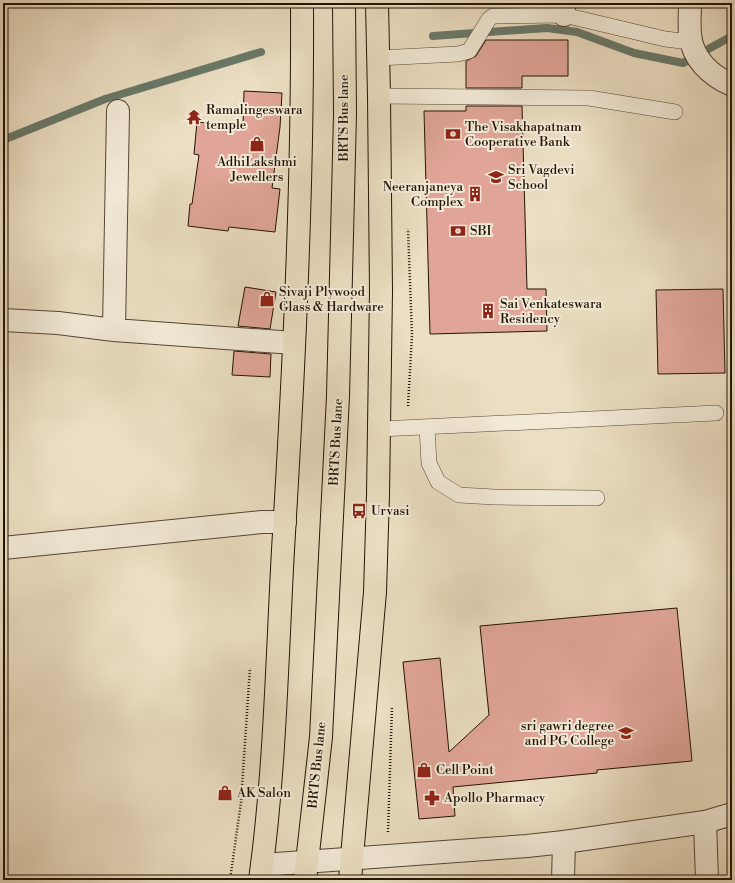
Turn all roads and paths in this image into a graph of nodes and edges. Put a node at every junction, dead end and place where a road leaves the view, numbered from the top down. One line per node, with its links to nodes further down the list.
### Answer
1 (302, 3): 14 (main road)
2 (344, 3): 25 (main road, BRTS Bus lane)
3 (377, 3): 7 (main road)
4 (690, 3): 6 (street)
5 (564, 9): 6 (lane); 7 (lane)
6 (692, 43): 8 (street)
7 (378, 58): 9 (main road)
8 (732, 84)
9 (379, 96): 11 (lane); 17 (main road)
10 (118, 111): 13 (street)
11 (675, 112)
12 (3, 320): 13 (street)
13 (114, 330): 14 (street)
14 (294, 343): 19 (main road)
15 (716, 414): 16 (lane)
16 (427, 428): 17 (lane); 18 (lane)
17 (380, 429): 24 (main road)
18 (597, 498)
19 (285, 522): 20 (street); 26 (main road)
20 (3, 548)
21 (732, 814): 22 (street)
22 (705, 822): 23 (street); 28 (street)
23 (564, 842): 24 (street); 27 (street)
24 (350, 869): 25 (street)
25 (307, 871): 26 (street)
26 (261, 873)
27 (563, 880)
28 (707, 880)

